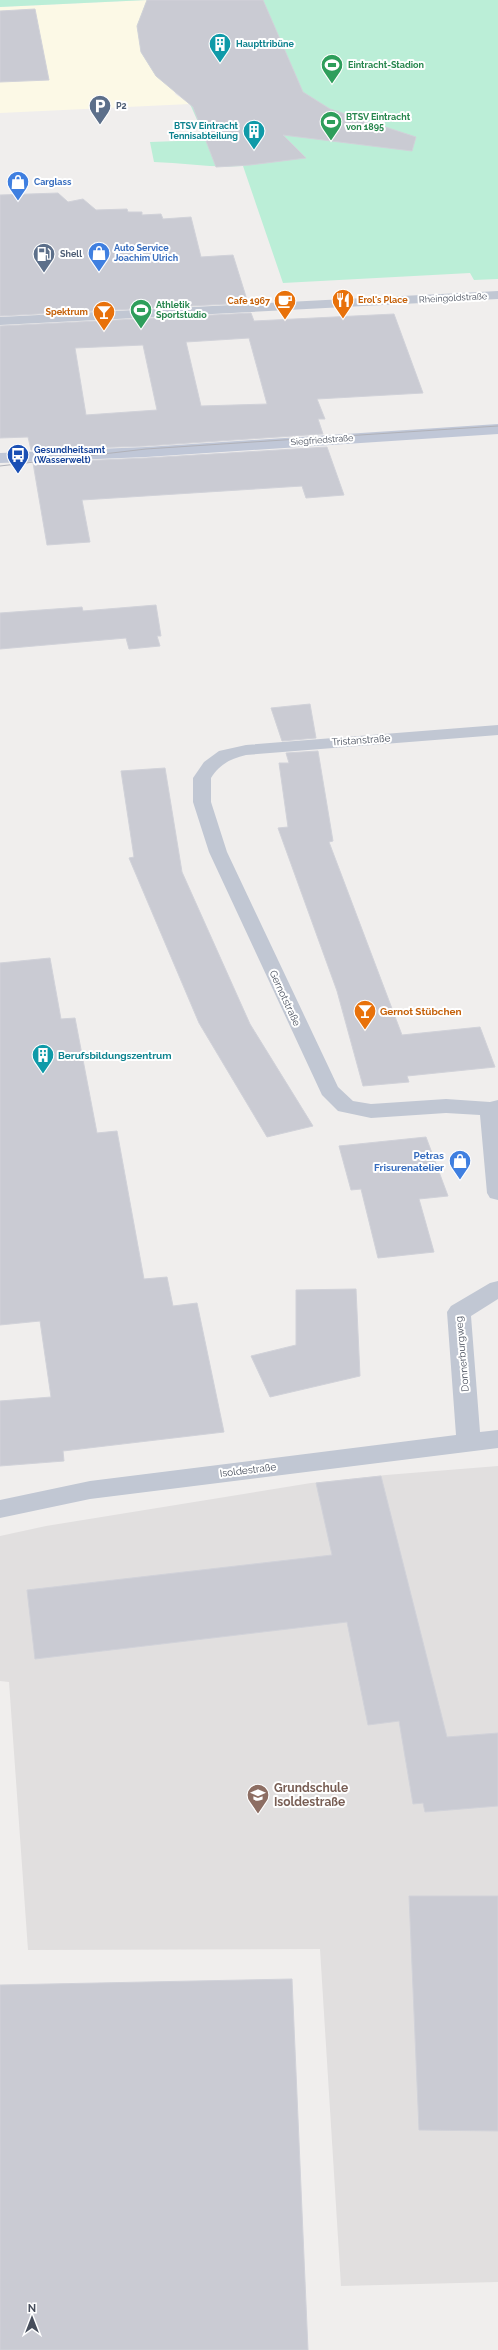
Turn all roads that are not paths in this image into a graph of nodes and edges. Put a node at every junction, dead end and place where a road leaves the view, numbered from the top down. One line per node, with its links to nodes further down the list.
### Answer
1 (498, 295): 2 (street, Rheingoldstraße)
2 (0, 321)
3 (498, 429): 4 (street, Siegfriedstraße)
4 (146, 452): 5 (street, Siegfriedstraße); 6 (street, Siegfriedstraße)
5 (0, 458)
6 (0, 470)
7 (498, 730): 8 (street, Tristanstraße)
8 (225, 755): 9 (street, Gernotstraße)
9 (494, 1108): 10 (street)
10 (498, 1193)
11 (498, 1289): 13 (street, Donnerburgweg)
12 (498, 1439): 13 (street, Isoldestraße)
13 (469, 1442): 14 (street, Isoldestraße)
14 (0, 1509)

